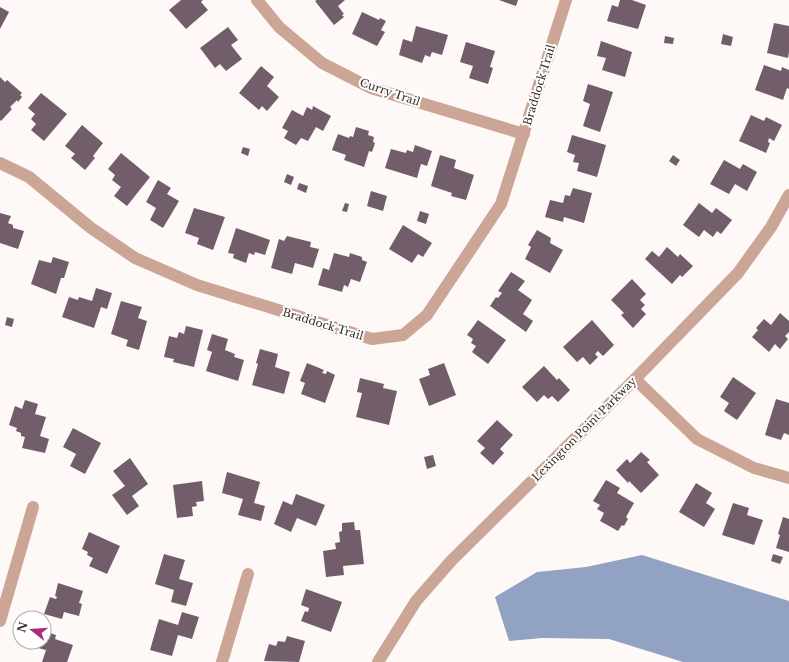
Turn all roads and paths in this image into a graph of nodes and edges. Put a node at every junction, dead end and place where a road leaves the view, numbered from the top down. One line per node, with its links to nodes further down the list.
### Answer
1 (258, 0): 3 (street, Curry Trail)
2 (566, 0): 3 (street, Braddock Trail)
3 (524, 134): 4 (street, Braddock Trail)
4 (0, 163)
5 (789, 195): 6 (street, Lexington Point Parkway)
6 (635, 379): 7 (street); 12 (street, Lexington Point Parkway)
7 (789, 478)
8 (33, 507): 10 (street)
9 (248, 574): 11 (street)
10 (0, 621)
11 (222, 662)
12 (378, 662)

